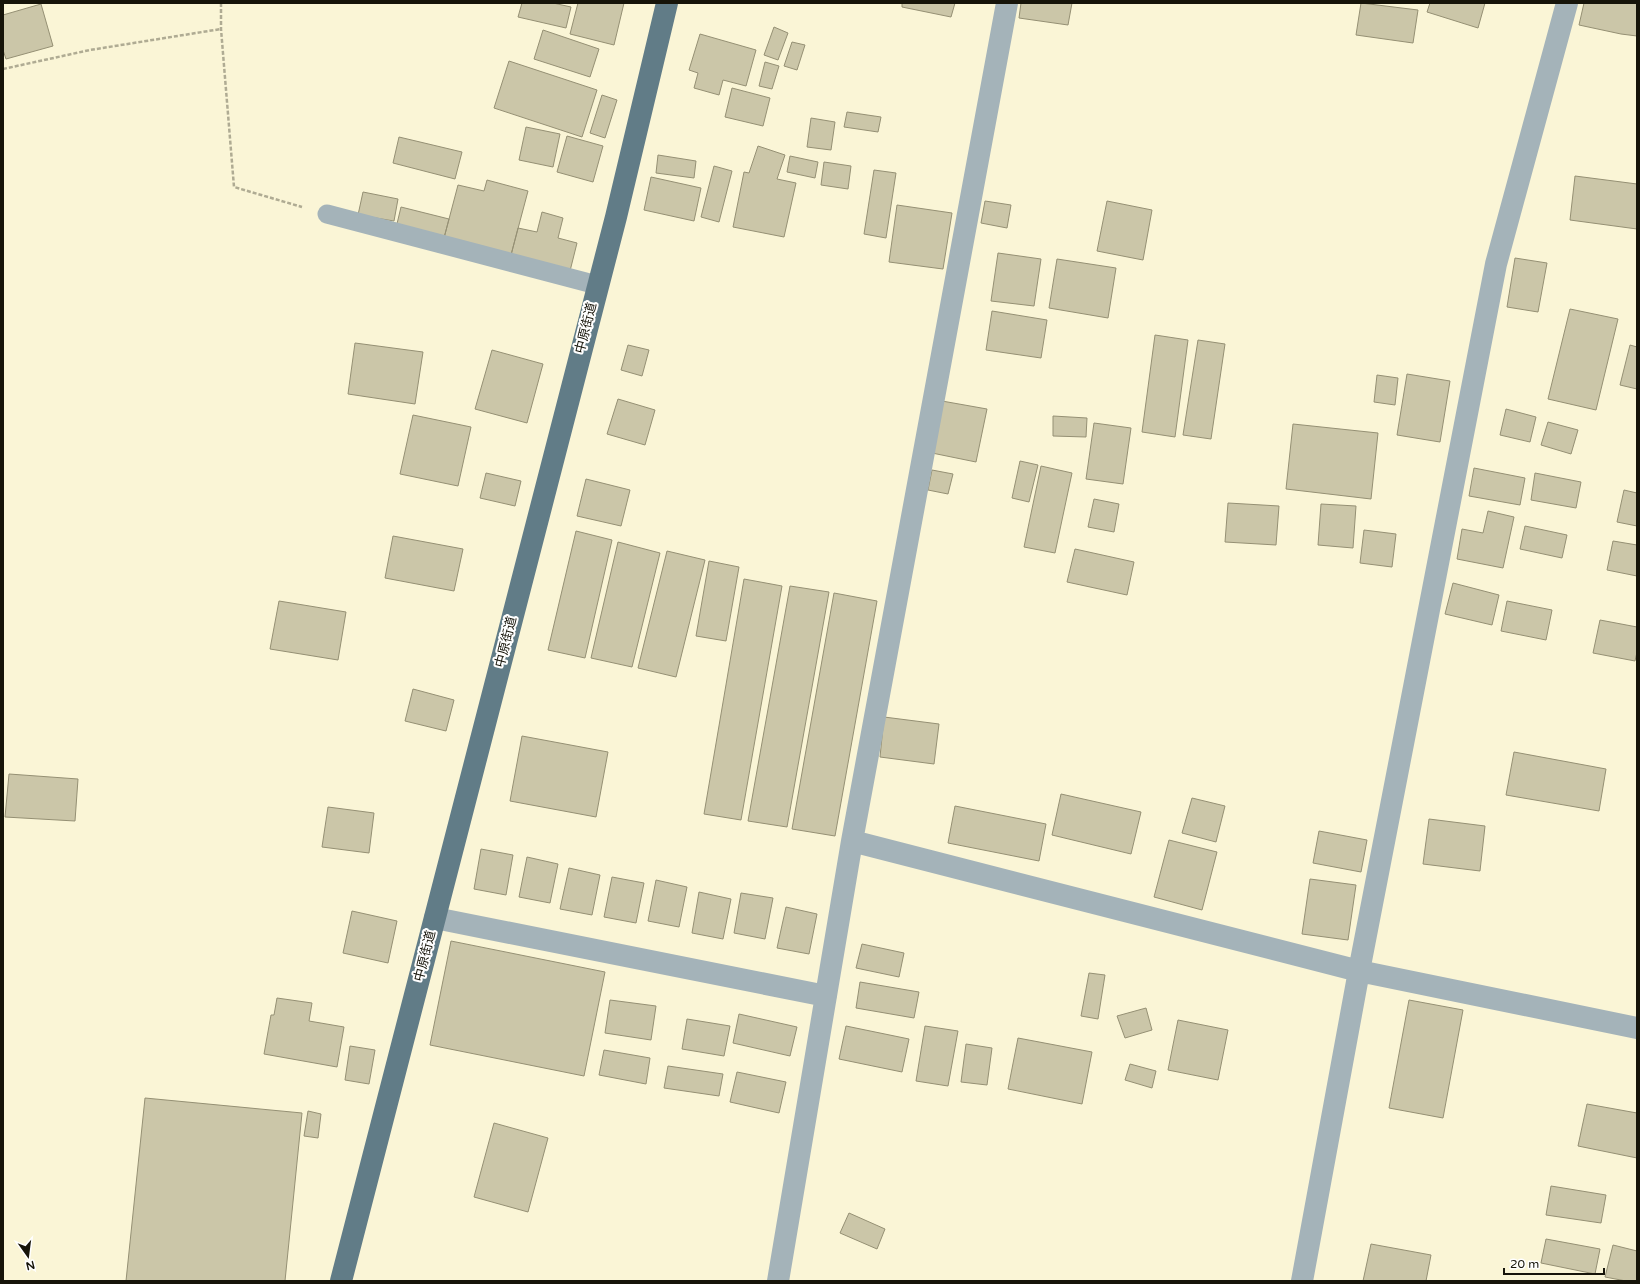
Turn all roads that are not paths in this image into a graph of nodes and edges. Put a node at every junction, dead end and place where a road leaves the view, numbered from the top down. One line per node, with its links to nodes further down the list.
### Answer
1 (667, 3): 5 (main road, 中原街道)
2 (1007, 3): 6 (street)
3 (1567, 3): 8 (street)
4 (327, 214): 5 (lane)
5 (597, 285): 7 (main road, 中原街道)
6 (852, 841): 8 (street); 9 (street)
7 (435, 918): 9 (street); 11 (main road, 中原街道)
8 (1359, 971): 10 (street); 13 (street)
9 (826, 996): 12 (street)
10 (1637, 1028)
11 (341, 1281)
12 (778, 1281)
13 (1302, 1281)

